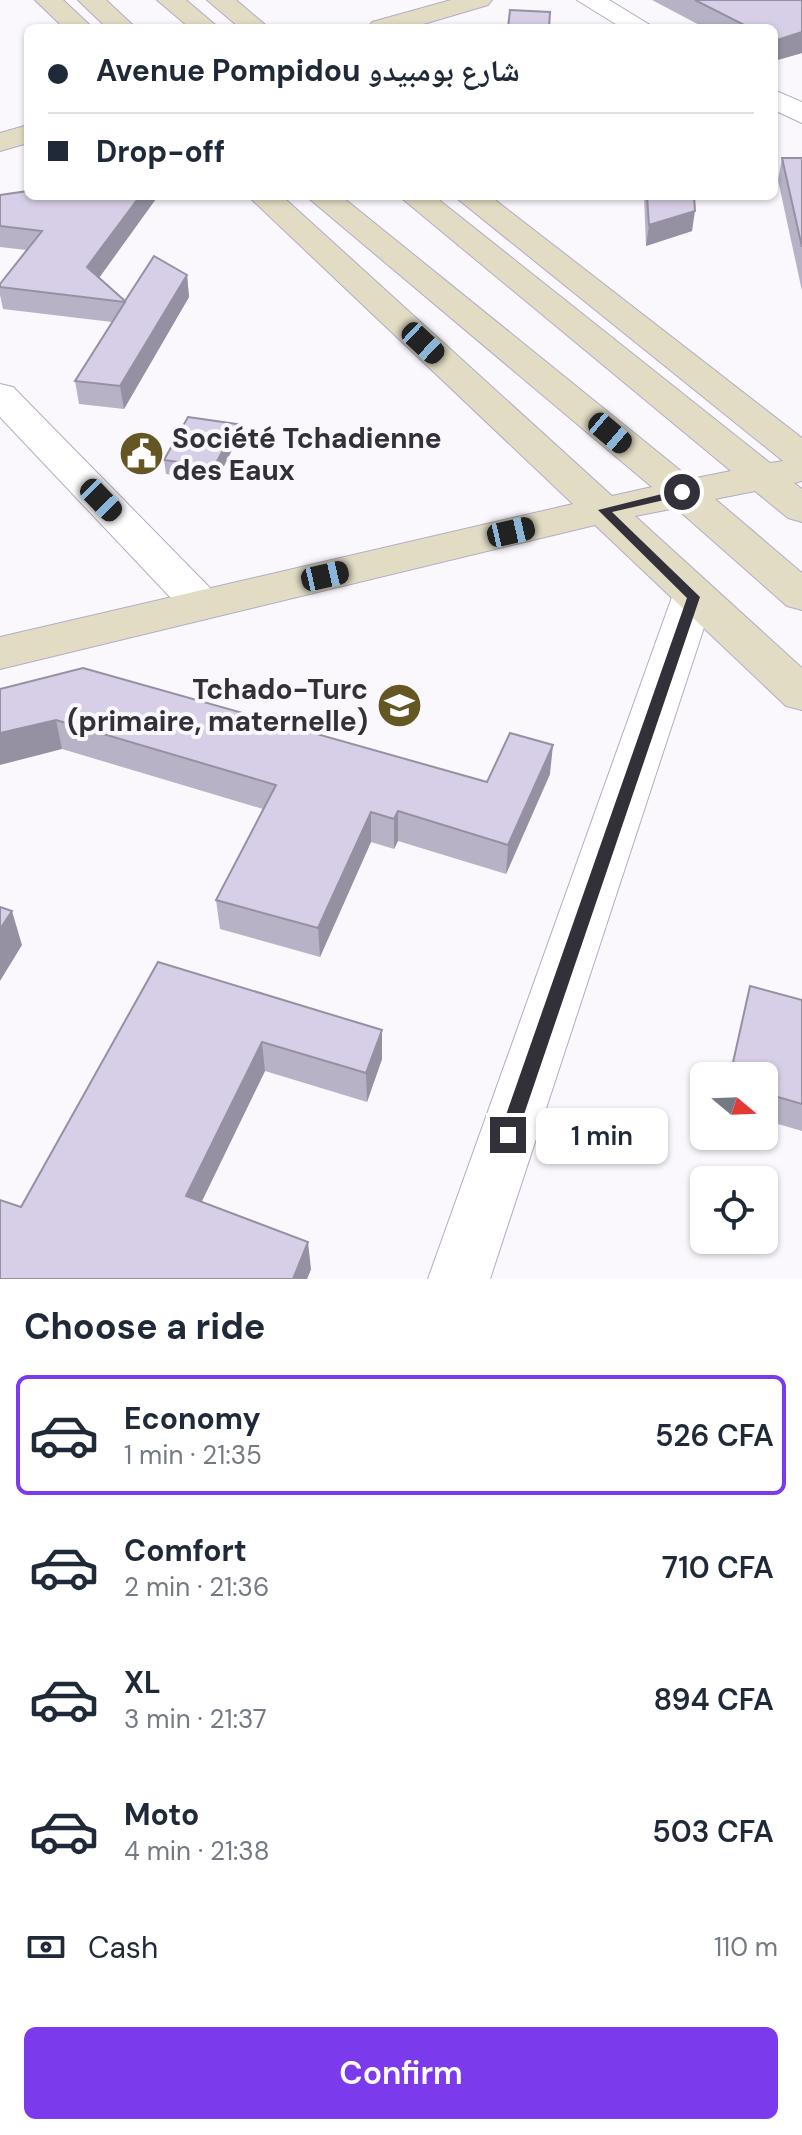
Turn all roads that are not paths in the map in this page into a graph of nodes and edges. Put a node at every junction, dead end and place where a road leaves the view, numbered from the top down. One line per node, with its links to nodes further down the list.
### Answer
1 (48, 0): 7 (main road)
2 (91, 0): 8 (main road)
3 (170, 0): 9 (main road)
4 (220, 0): 10 (main road)
5 (479, 0): 11 (main road)
6 (590, 0): 12 (street)
7 (75, 24)
8 (118, 24)
9 (201, 24)
10 (251, 24)
11 (395, 24)
12 (635, 24)
13 (778, 101): 14 (street)
14 (802, 114)
15 (24, 135): 16 (main road)
16 (0, 142)
17 (268, 200): 27 (main road)
18 (327, 200): 25 (main road)
19 (420, 200): 24 (main road)
20 (475, 200): 22 (main road)
21 (0, 395): 30 (street)
22 (802, 457)
23 (802, 469): 24 (main road)
24 (762, 476): 25 (main road); 26 (main road)
25 (682, 492): 27 (main road); 28 (main road)
26 (802, 509)
27 (604, 510): 29 (main road); 30 (main road)
28 (802, 596)
29 (693, 597): 32 (main road); 33 (street)
30 (202, 605): 31 (main road)
31 (0, 653)
32 (802, 694)
33 (459, 1279)

